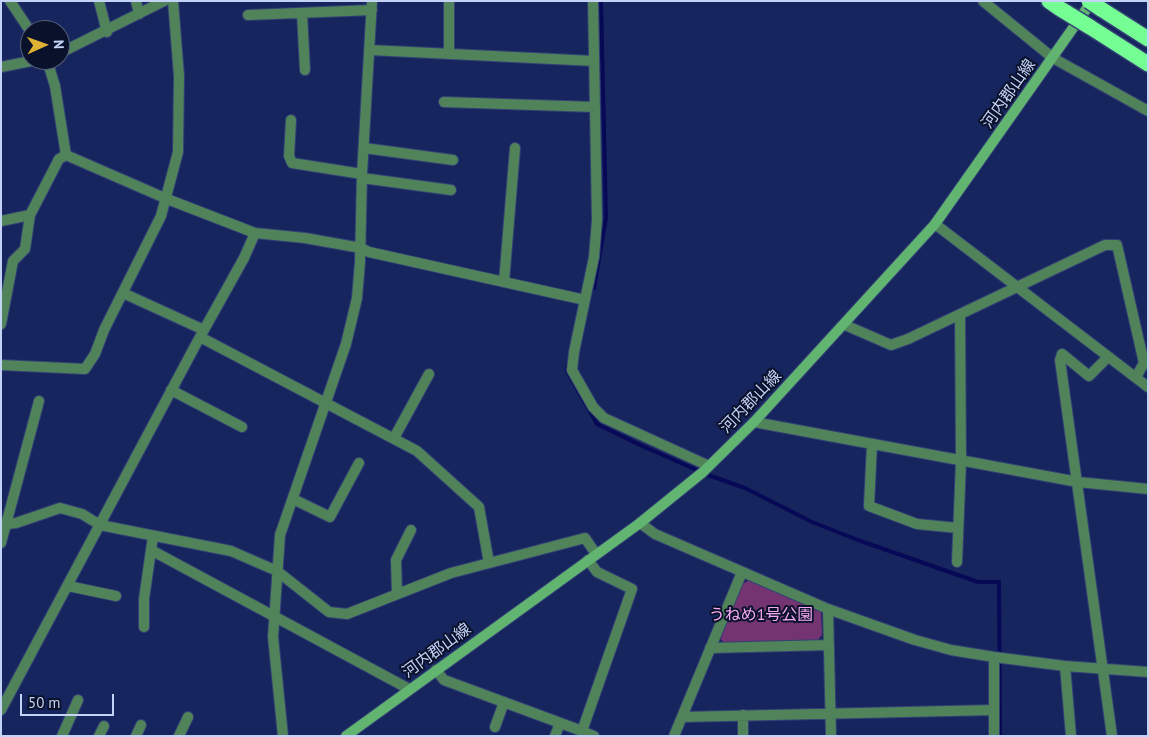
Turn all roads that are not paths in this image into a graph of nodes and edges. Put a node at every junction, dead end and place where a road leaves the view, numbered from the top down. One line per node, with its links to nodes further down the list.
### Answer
1 (10, 1): 15 (street)
2 (99, 1): 16 (street)
3 (136, 1): 13 (street)
4 (164, 1): 13 (street)
5 (173, 1): 38 (street)
6 (449, 1): 20 (street)
7 (593, 1): 22 (street)
8 (983, 1): 21 (street)
9 (1054, 4): 24 (highway, bridge)
10 (1094, 4): 17 (highway); 21 (main road, 河内郡山線)
11 (372, 6): 12 (street); 19 (street)
12 (302, 13): 14 (street); 27 (street)
13 (138, 14): 16 (street)
14 (248, 15)
15 (23, 20)
16 (107, 32): 18 (street)
17 (1148, 39)
18 (70, 49)
19 (370, 50): 20 (street); 32 (street)
20 (449, 54): 22 (street)
21 (1053, 58): 30 (street); 41 (main road, 河内郡山線)
22 (594, 61): 29 (street)
23 (20, 63): 25 (street)
24 (1148, 64)
25 (1, 67)
26 (50, 70): 34 (street)
27 (305, 70)
28 (444, 102): 29 (street)
29 (595, 106): 47 (street)
30 (1148, 110)
31 (291, 120): 36 (street)
32 (364, 148): 35 (street); 36 (street)
33 (515, 148): 44 (street)
34 (66, 155): 38 (street); 39 (street)
35 (453, 160)
36 (362, 176): 37 (street); 43 (street)
37 (451, 190)
38 (167, 199): 42 (street); 46 (street)
39 (30, 215): 40 (street); 49 (street)
40 (1, 221)
41 (936, 224): 45 (street); 50 (main road, 河内郡山線)
42 (255, 233): 43 (street); 51 (street)
43 (361, 248): 44 (street); 59 (street)
44 (504, 282): 47 (street)
45 (1016, 287): 48 (street); 52 (street); 55 (street)
46 (123, 294): 51 (street); 53 (street)
47 (585, 300): 66 (street)
48 (960, 314): 50 (street); 64 (street)
49 (1, 324)
50 (844, 325): 60 (main road, 河内郡山線)
51 (202, 333): 57 (street); 59 (street)
52 (1107, 358): 55 (street); 67 (street)
53 (1, 365)
54 (429, 374): 62 (street)
55 (1136, 377): 56 (street)
56 (1148, 387)
57 (171, 390): 61 (street); 72 (street)
58 (39, 401): 71 (street)
59 (327, 402): 62 (street); 69 (street)
60 (754, 422): 63 (street); 66 (main road, 河内郡山線)
61 (242, 427)
62 (394, 438): 80 (street)
63 (872, 444): 64 (street); 73 (street)
64 (961, 461): 67 (street); 73 (street)
65 (359, 463): 69 (street)
66 (703, 472): 70 (main road, 河内郡山線)
67 (1078, 482): 68 (street); 93 (street)
68 (1148, 489)
69 (293, 499): 81 (street)
70 (640, 523): 78 (main road, 河内郡山線); 82 (street)
71 (7, 524): 72 (street); 76 (street)
72 (100, 525): 75 (street); 83 (street)
73 (958, 528): 79 (street)
74 (411, 530): 84 (street)
75 (153, 537): 77 (street); 81 (street)
76 (1, 542)
77 (152, 550): 87 (street); 88 (street)
78 (592, 557): 80 (street); 94 (main road, 河内郡山線); 108 (street)
79 (957, 562)
80 (489, 564): 84 (street)
81 (277, 571): 84 (street); 87 (street)
82 (742, 572): 86 (street); 90 (street)
83 (68, 586): 85 (street); 99 (street)
84 (397, 594)
85 (116, 596)
86 (828, 609): 89 (street); 91 (street)
87 (274, 616): 96 (street); 112 (street)
88 (144, 627)
89 (828, 645): 90 (street); 101 (street)
90 (710, 648): 104 (street)
91 (995, 657): 92 (street); 100 (street)
92 (1064, 666): 93 (street); 120 (street)
93 (1102, 668): 95 (street); 121 (street)
94 (436, 670): 96 (main road, 河内郡山線); 98 (street)
95 (1148, 672)
96 (410, 689): 113 (main road, 河内郡山線)
97 (78, 700): 109 (street)
98 (504, 702): 105 (street); 107 (street)
99 (1, 710)
100 (994, 710): 101 (street); 119 (street)
101 (830, 714): 102 (street); 118 (street)
102 (743, 716): 104 (street); 117 (street)
103 (188, 717): 111 (street)
104 (682, 717): 116 (street)
105 (560, 723): 108 (street); 114 (street)
106 (141, 724): 110 (street)
107 (495, 727)
108 (582, 731): 115 (street)
109 (62, 736)
110 (136, 736)
111 (179, 736)
112 (283, 736)
113 (346, 736)
114 (555, 736)
115 (594, 736)
116 (674, 736)
117 (743, 736)
118 (831, 736)
119 (994, 736)
120 (1071, 736)
121 (1112, 736)

